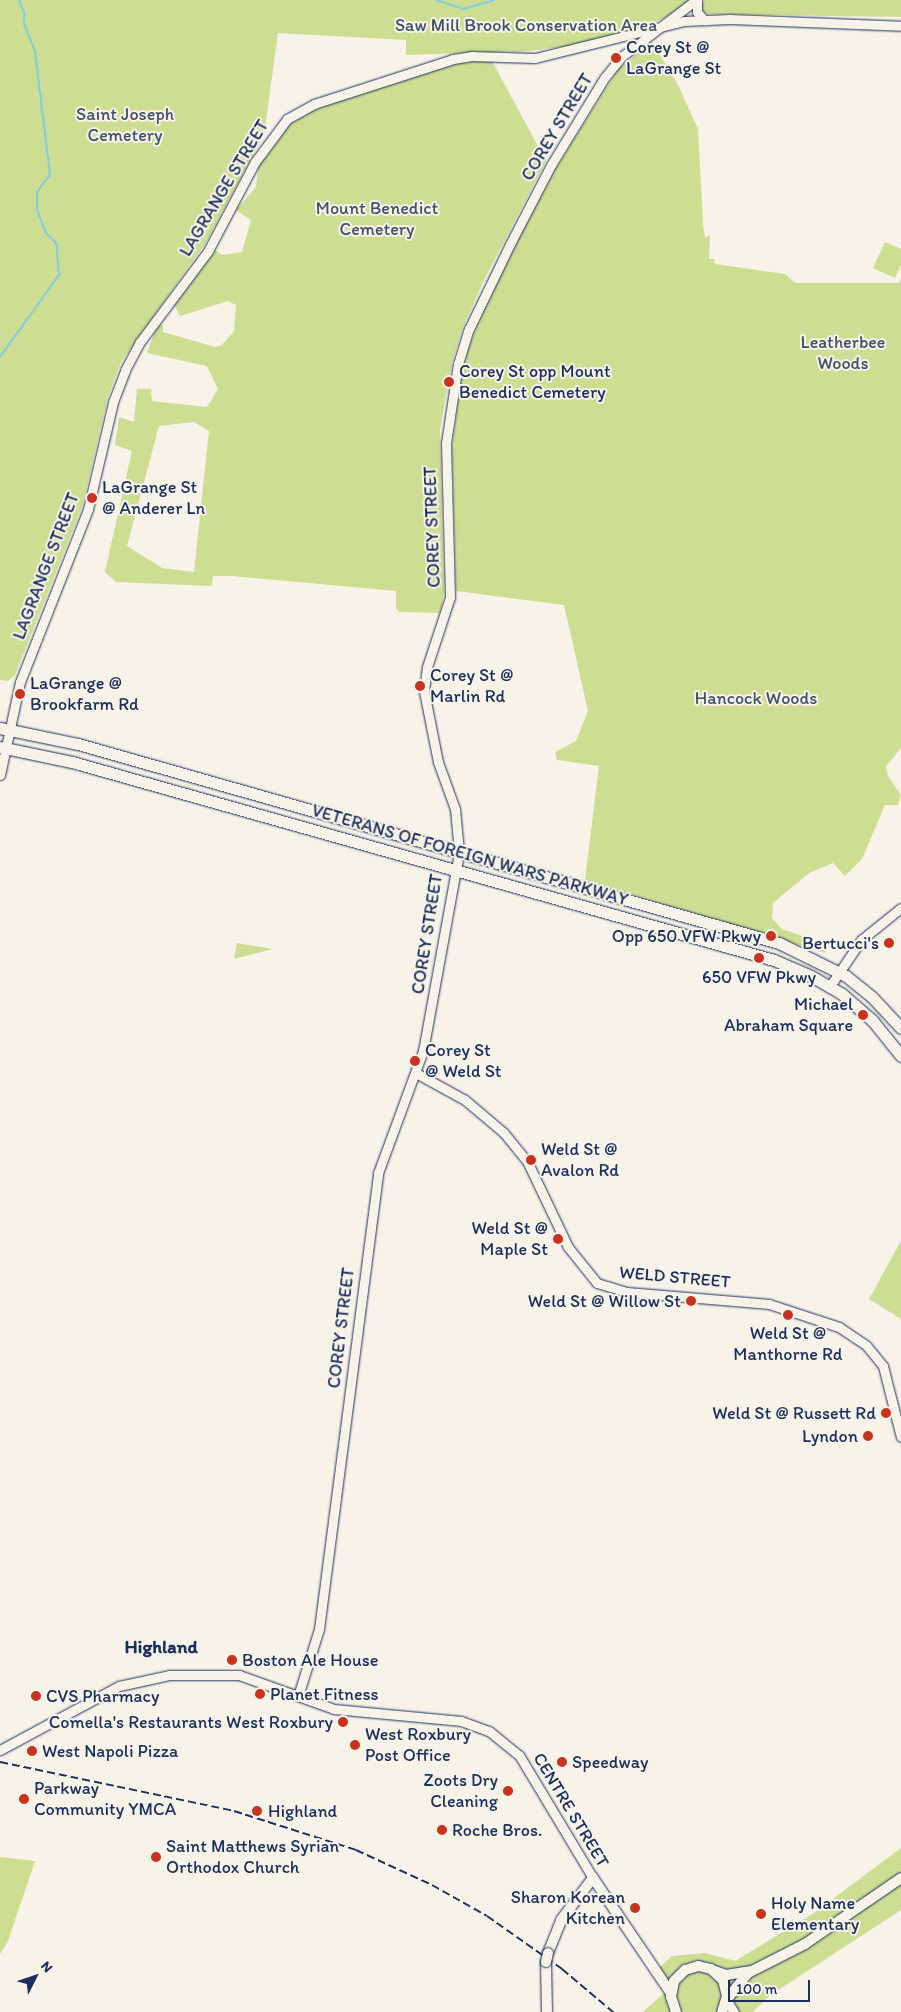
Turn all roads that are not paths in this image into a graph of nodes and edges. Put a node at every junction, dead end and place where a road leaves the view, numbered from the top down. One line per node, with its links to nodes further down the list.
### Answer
1 (697, 0): 2 (street); 3 (street, COREY STREET)
2 (704, 20): 3 (street, LAGRANGE STREET); 4 (street, LAGRANGE STREET)
3 (664, 25): 5 (street, LAGRANGE STREET); 6 (street, COREY STREET)
4 (901, 26)
5 (624, 36): 6 (street); 7 (street, LAGRANGE STREET)
6 (630, 50): 10 (street, COREY STREET)
7 (5, 729): 8 (street, LAGRANGE STREET); 10 (highway, VETERANS OF FOREIGN WARS PARKWAY)
8 (2, 747): 9 (street, LAGRANGE STREET); 11 (highway, VETERANS OF FOREIGN WARS PARKWAY)
9 (0, 775)
10 (459, 852): 11 (street, COREY STREET); 13 (highway, VETERANS OF FOREIGN WARS PARKWAY)
11 (454, 868): 14 (highway, VETERANS OF FOREIGN WARS PARKWAY); 17 (street, COREY STREET)
12 (901, 908): 13 (street)
13 (839, 972): 14 (street); 15 (highway, VETERANS OF FOREIGN WARS PARKWAY)
14 (830, 986): 16 (highway, VETERANS OF FOREIGN WARS PARKWAY)
15 (901, 1028)
16 (901, 1056)
17 (416, 1073): 18 (street, WELD STREET); 19 (street, COREY STREET)
18 (901, 1437)
19 (298, 1696): 20 (street, CENTRE STREET); 21 (street, CENTRE STREET)
20 (0, 1750)
21 (593, 1878): 23 (main road, CENTRE STREET); 29 (main road)
22 (901, 1878): 26 (main road)
23 (655, 1967): 24 (main road); 28 (main road, CENTRE STREET)
24 (685, 1970): 25 (main road); 28 (main road)
25 (715, 1971): 26 (main road); 27 (main road)
26 (750, 1971): 27 (main road)
27 (727, 2000): 31 (main road); 32 (street)
28 (671, 2002): 30 (main road, CENTRE STREET)
29 (546, 2012)
30 (676, 2012)
31 (722, 2012)
32 (734, 2012)

